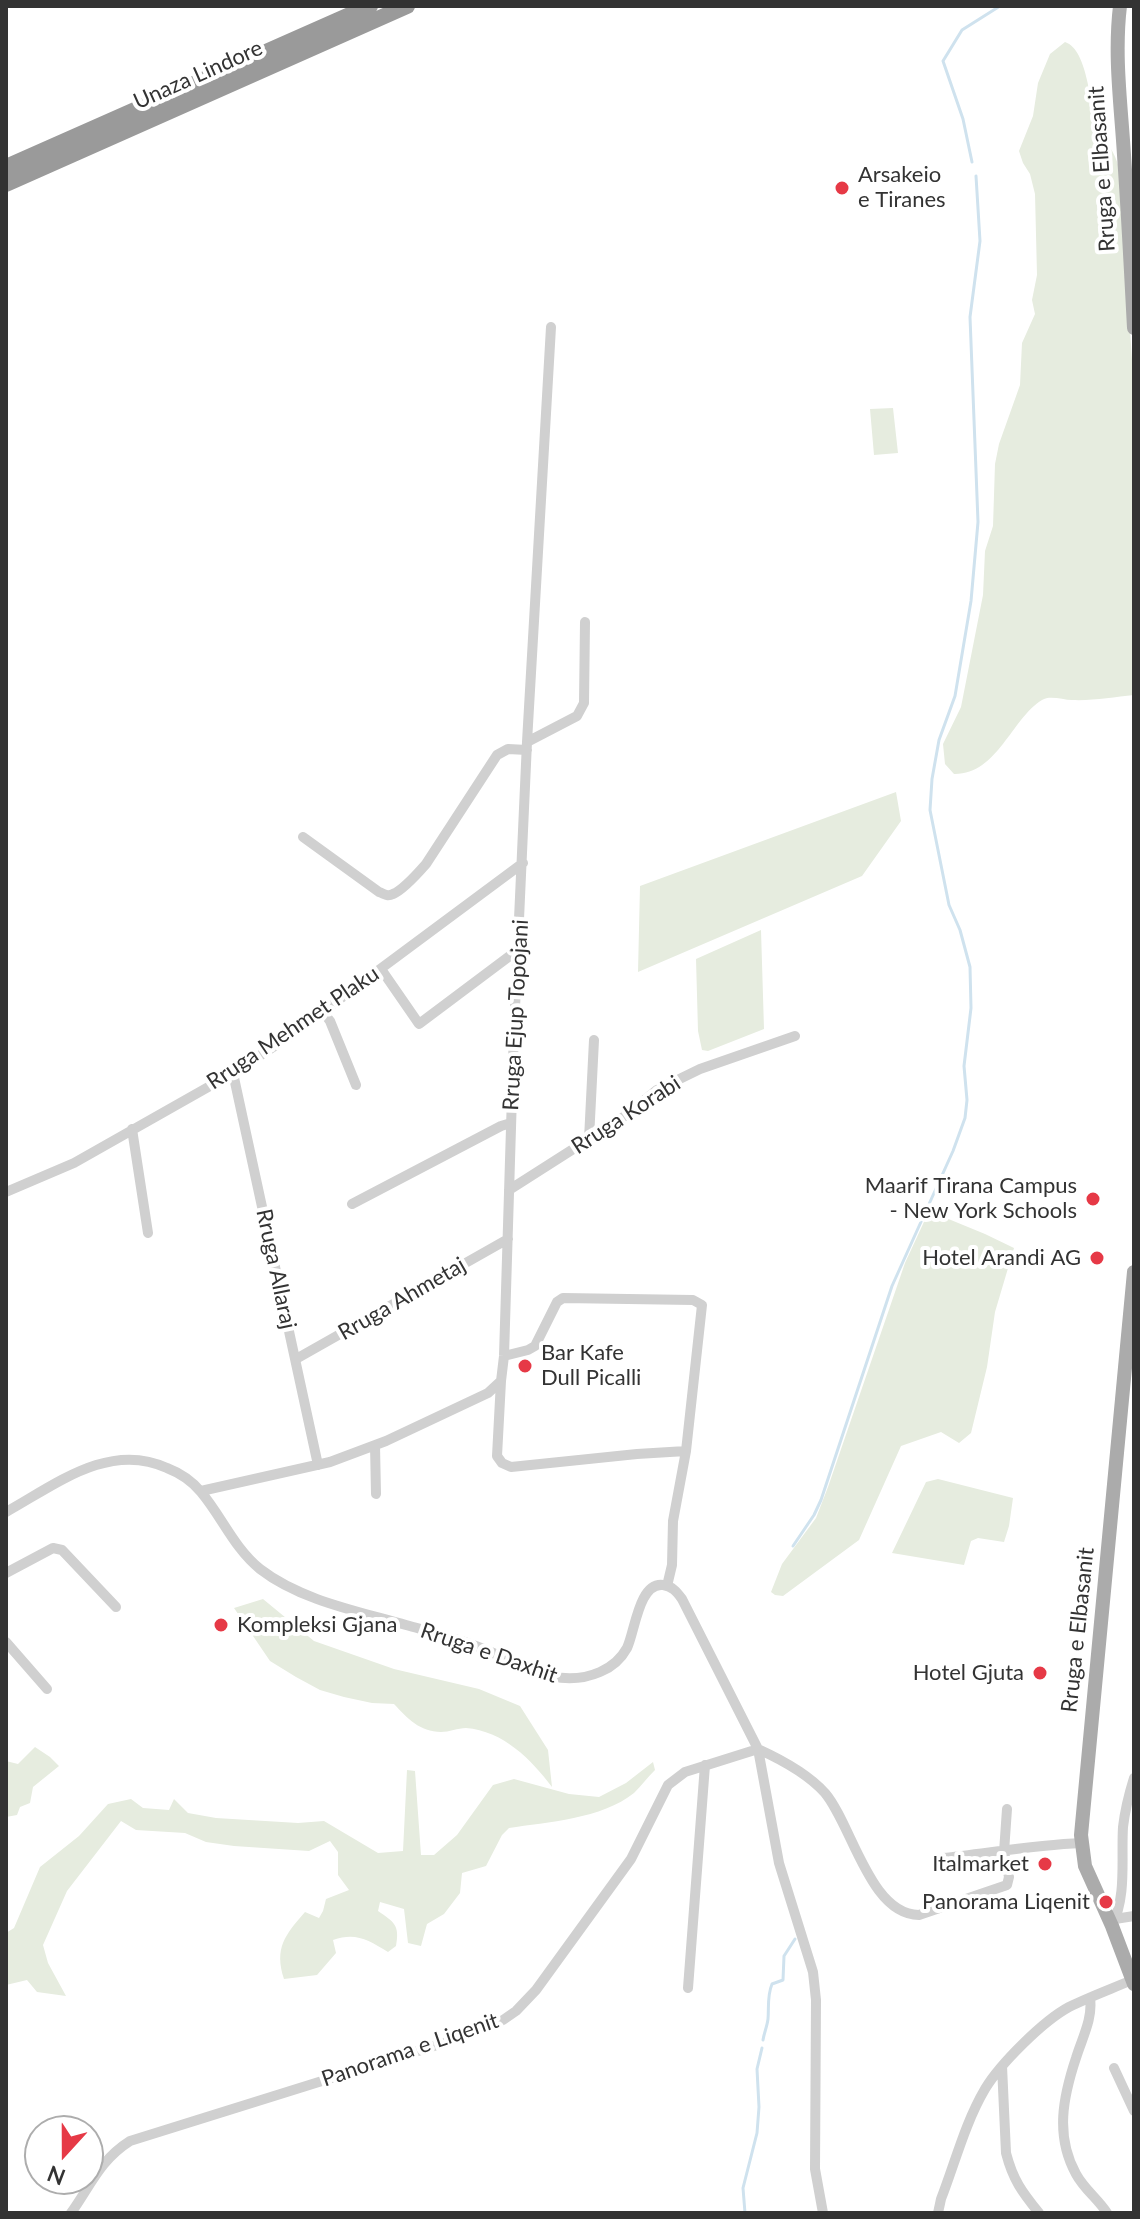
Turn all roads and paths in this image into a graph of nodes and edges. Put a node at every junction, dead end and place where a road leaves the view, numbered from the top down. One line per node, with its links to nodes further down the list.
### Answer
1 (370, 6): 4 (highway, Unaza Lindore)
2 (407, 6): 5 (highway, Unaza Lindore)
3 (1120, 6): 7 (main road, Rruga e Elbasanit)
4 (6, 167)
5 (6, 184)
6 (551, 327): 9 (street, Rruga Ejup Topojani)
7 (1134, 328)
8 (585, 622): 9 (street)
9 (527, 746): 10 (street); 11 (street, Rruga Ejup Topojani)
10 (303, 837)
11 (523, 863): 12 (street, Rruga Ejup Topojani); 13 (street, Rruga Mehmet Plaku)
12 (519, 949): 13 (street); 19 (street, Rruga Ejup Topojani)
13 (381, 969): 14 (street, Rruga Mehmet Plaku)
14 (323, 1012): 17 (street, Rruga Mehmet Plaku); 18 (street)
15 (795, 1036): 21 (street, Rruga Korabi)
16 (594, 1040): 21 (street)
17 (233, 1073): 20 (street, Rruga Mehmet Plaku); 29 (street, Rruga Allaraj)
18 (356, 1085)
19 (511, 1123): 22 (street, Rruga Ejup Topojani); 24 (street)
20 (132, 1129): 23 (street, Rruga Mehmet Plaku); 25 (street)
21 (589, 1139): 22 (street, Rruga Korabi)
22 (509, 1190): 26 (street, Rruga Ejup Topojani)
23 (6, 1192)
24 (352, 1204)
25 (148, 1233)
26 (508, 1239): 28 (street, Rruga Ejup Topojani); 29 (street, Rruga Ahmetaj)
27 (1134, 1272): 46 (main road, Rruga e Elbasanit)
28 (504, 1356): 30 (street, Rruga Ejup Topojani); 32 (street)
29 (296, 1359): 33 (street, Rruga Allaraj)
30 (501, 1381): 31 (street); 32 (street, Rruga Ejup Topojani)
31 (375, 1445): 33 (street); 35 (street)
32 (686, 1451): 38 (street)
33 (318, 1465): 34 (street)
34 (201, 1491): 36 (street, Rruga e Daxhit); 38 (street, Rruga e Daxhit)
35 (376, 1494)
36 (6, 1512)
37 (6, 1573): 39 (street)
38 (667, 1586): 42 (street)
39 (116, 1607)
40 (6, 1642): 41 (street)
41 (47, 1689)
42 (758, 1749): 43 (street, Panorama e Liqenit); 47 (street); 58 (street)
43 (705, 1765): 52 (street); 57 (street, Panorama e Liqenit)
44 (1134, 1778): 50 (street)
45 (1007, 1809): 47 (street)
46 (1081, 1843): 47 (street); 50 (main road, Rruga e Elbasanit)
47 (1004, 1852): 48 (street)
48 (943, 1858)
49 (1134, 1916): 50 (street)
50 (1113, 1922): 51 (main road, Rruga e Elbasanit)
51 (1133, 1982): 53 (street)
52 (688, 1988)
53 (1090, 1998): 54 (street); 61 (street)
54 (1002, 2066): 59 (street); 60 (street)
55 (1114, 2068): 56 (street)
56 (1134, 2111)
57 (71, 2213)
58 (823, 2213)
59 (938, 2213)
60 (1039, 2213)
61 (1107, 2213)

